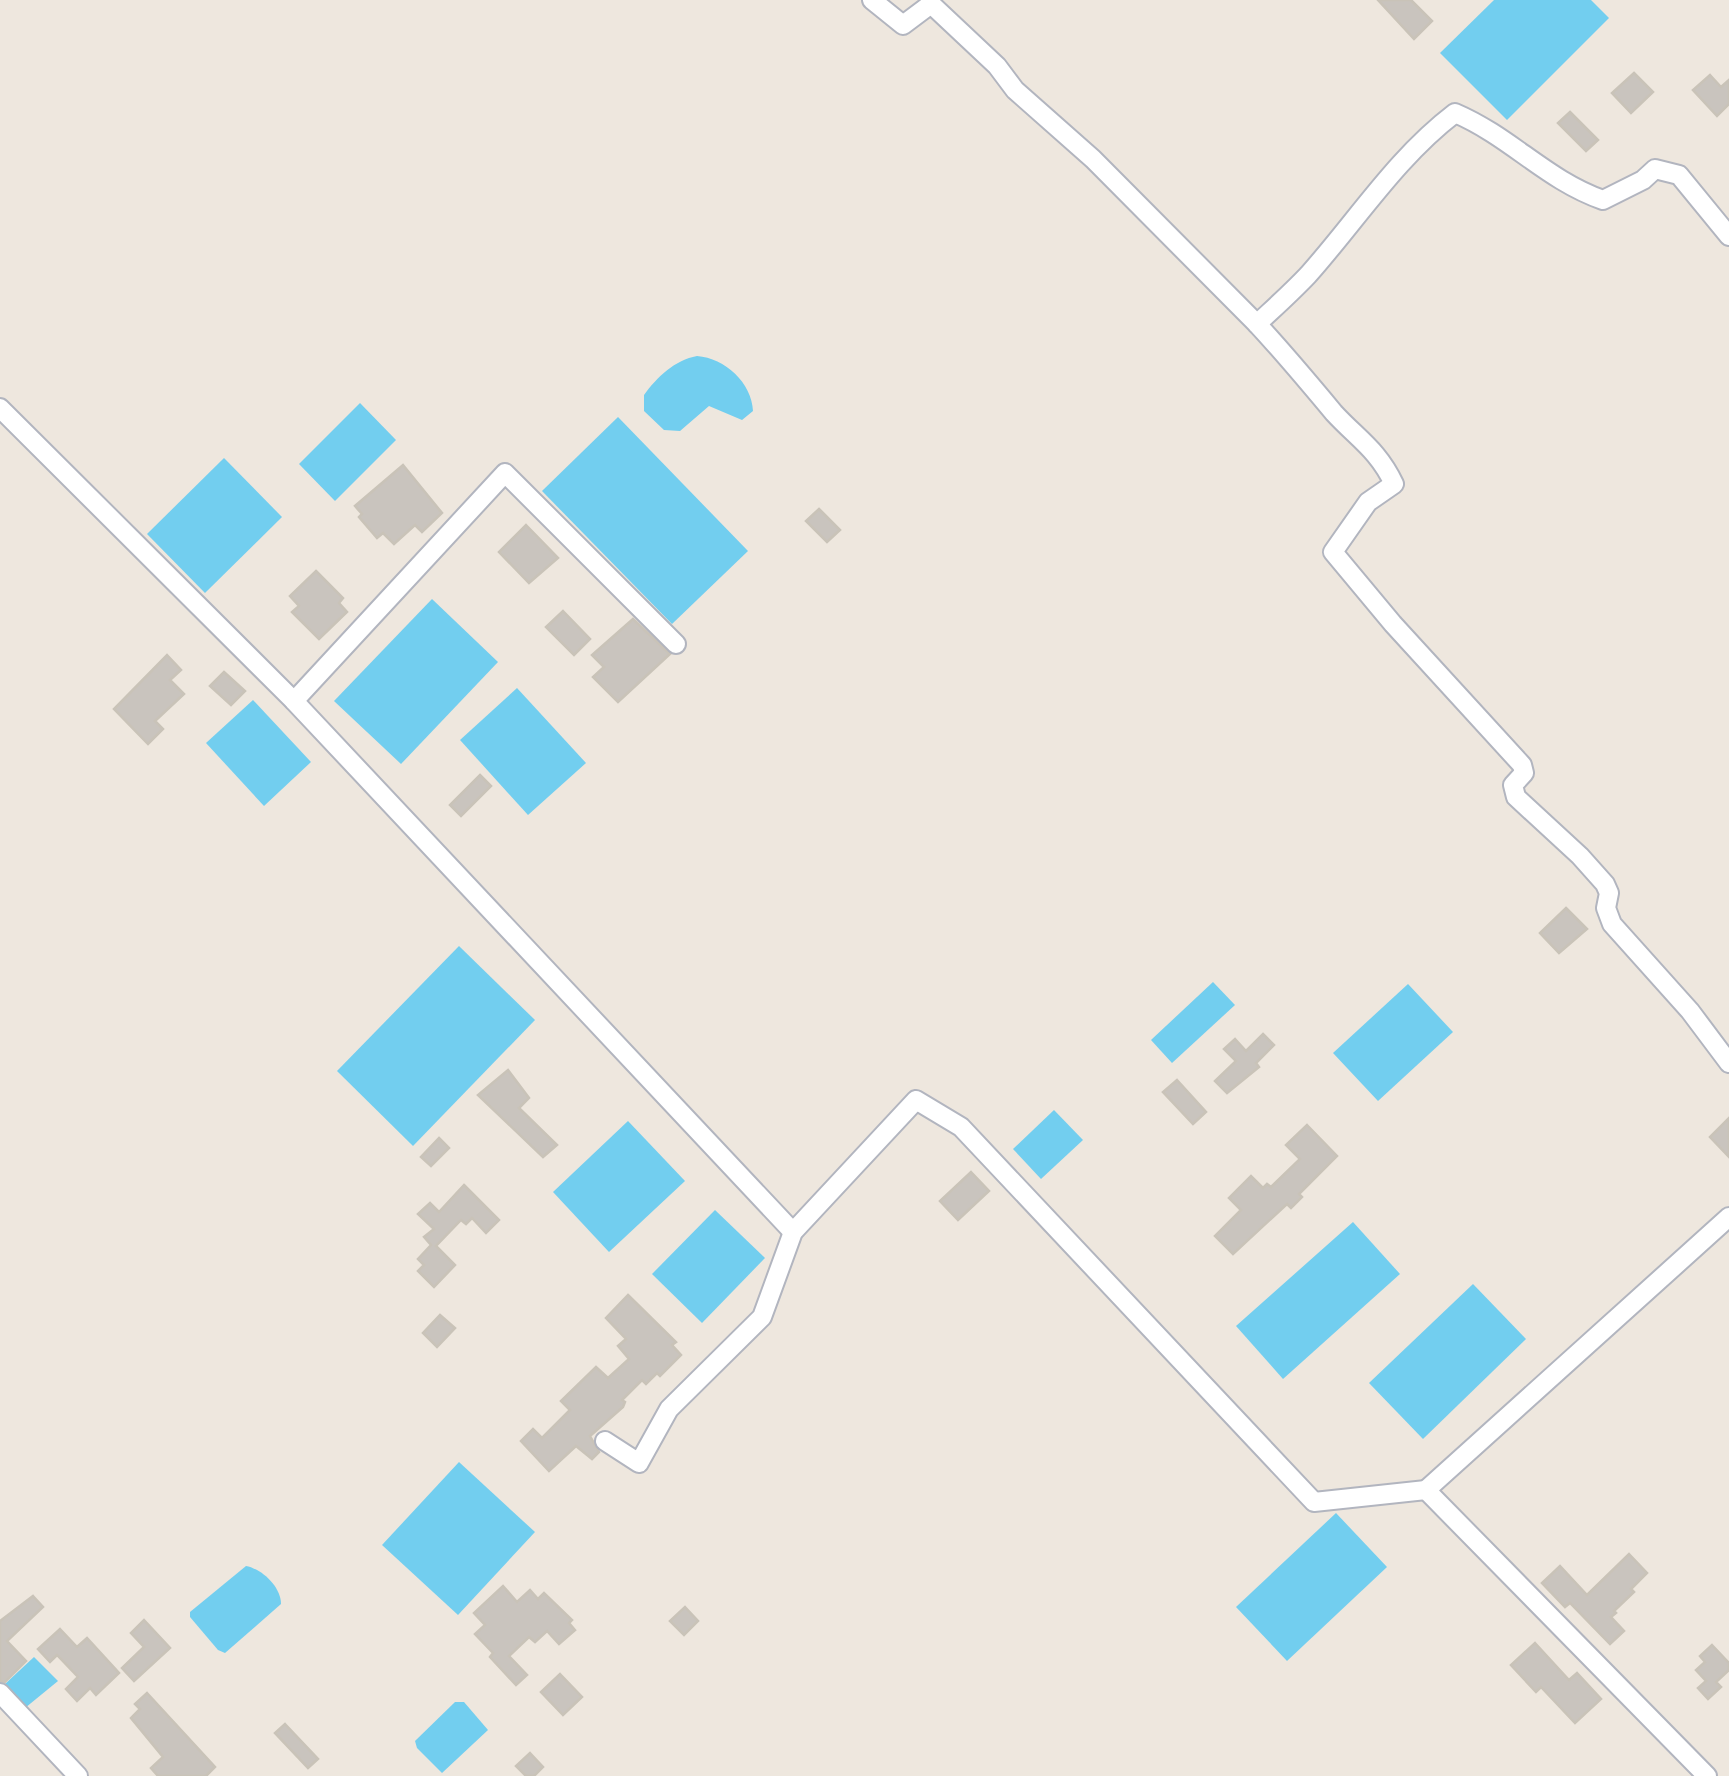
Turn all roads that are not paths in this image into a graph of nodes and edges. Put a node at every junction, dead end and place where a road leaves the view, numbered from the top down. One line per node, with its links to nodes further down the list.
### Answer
1 (872, 0): 3 (street)
2 (1729, 236): 3 (street)
3 (1258, 324): 7 (street)
4 (0, 408): 6 (street)
5 (676, 644): 6 (street)
6 (294, 701): 9 (street)
7 (1729, 1062)
8 (1729, 1217): 11 (street)
9 (792, 1232): 10 (street); 11 (street)
10 (605, 1442)
11 (1426, 1490): 14 (street)
12 (0, 1692): 13 (street)
13 (78, 1776)
14 (1707, 1776)

